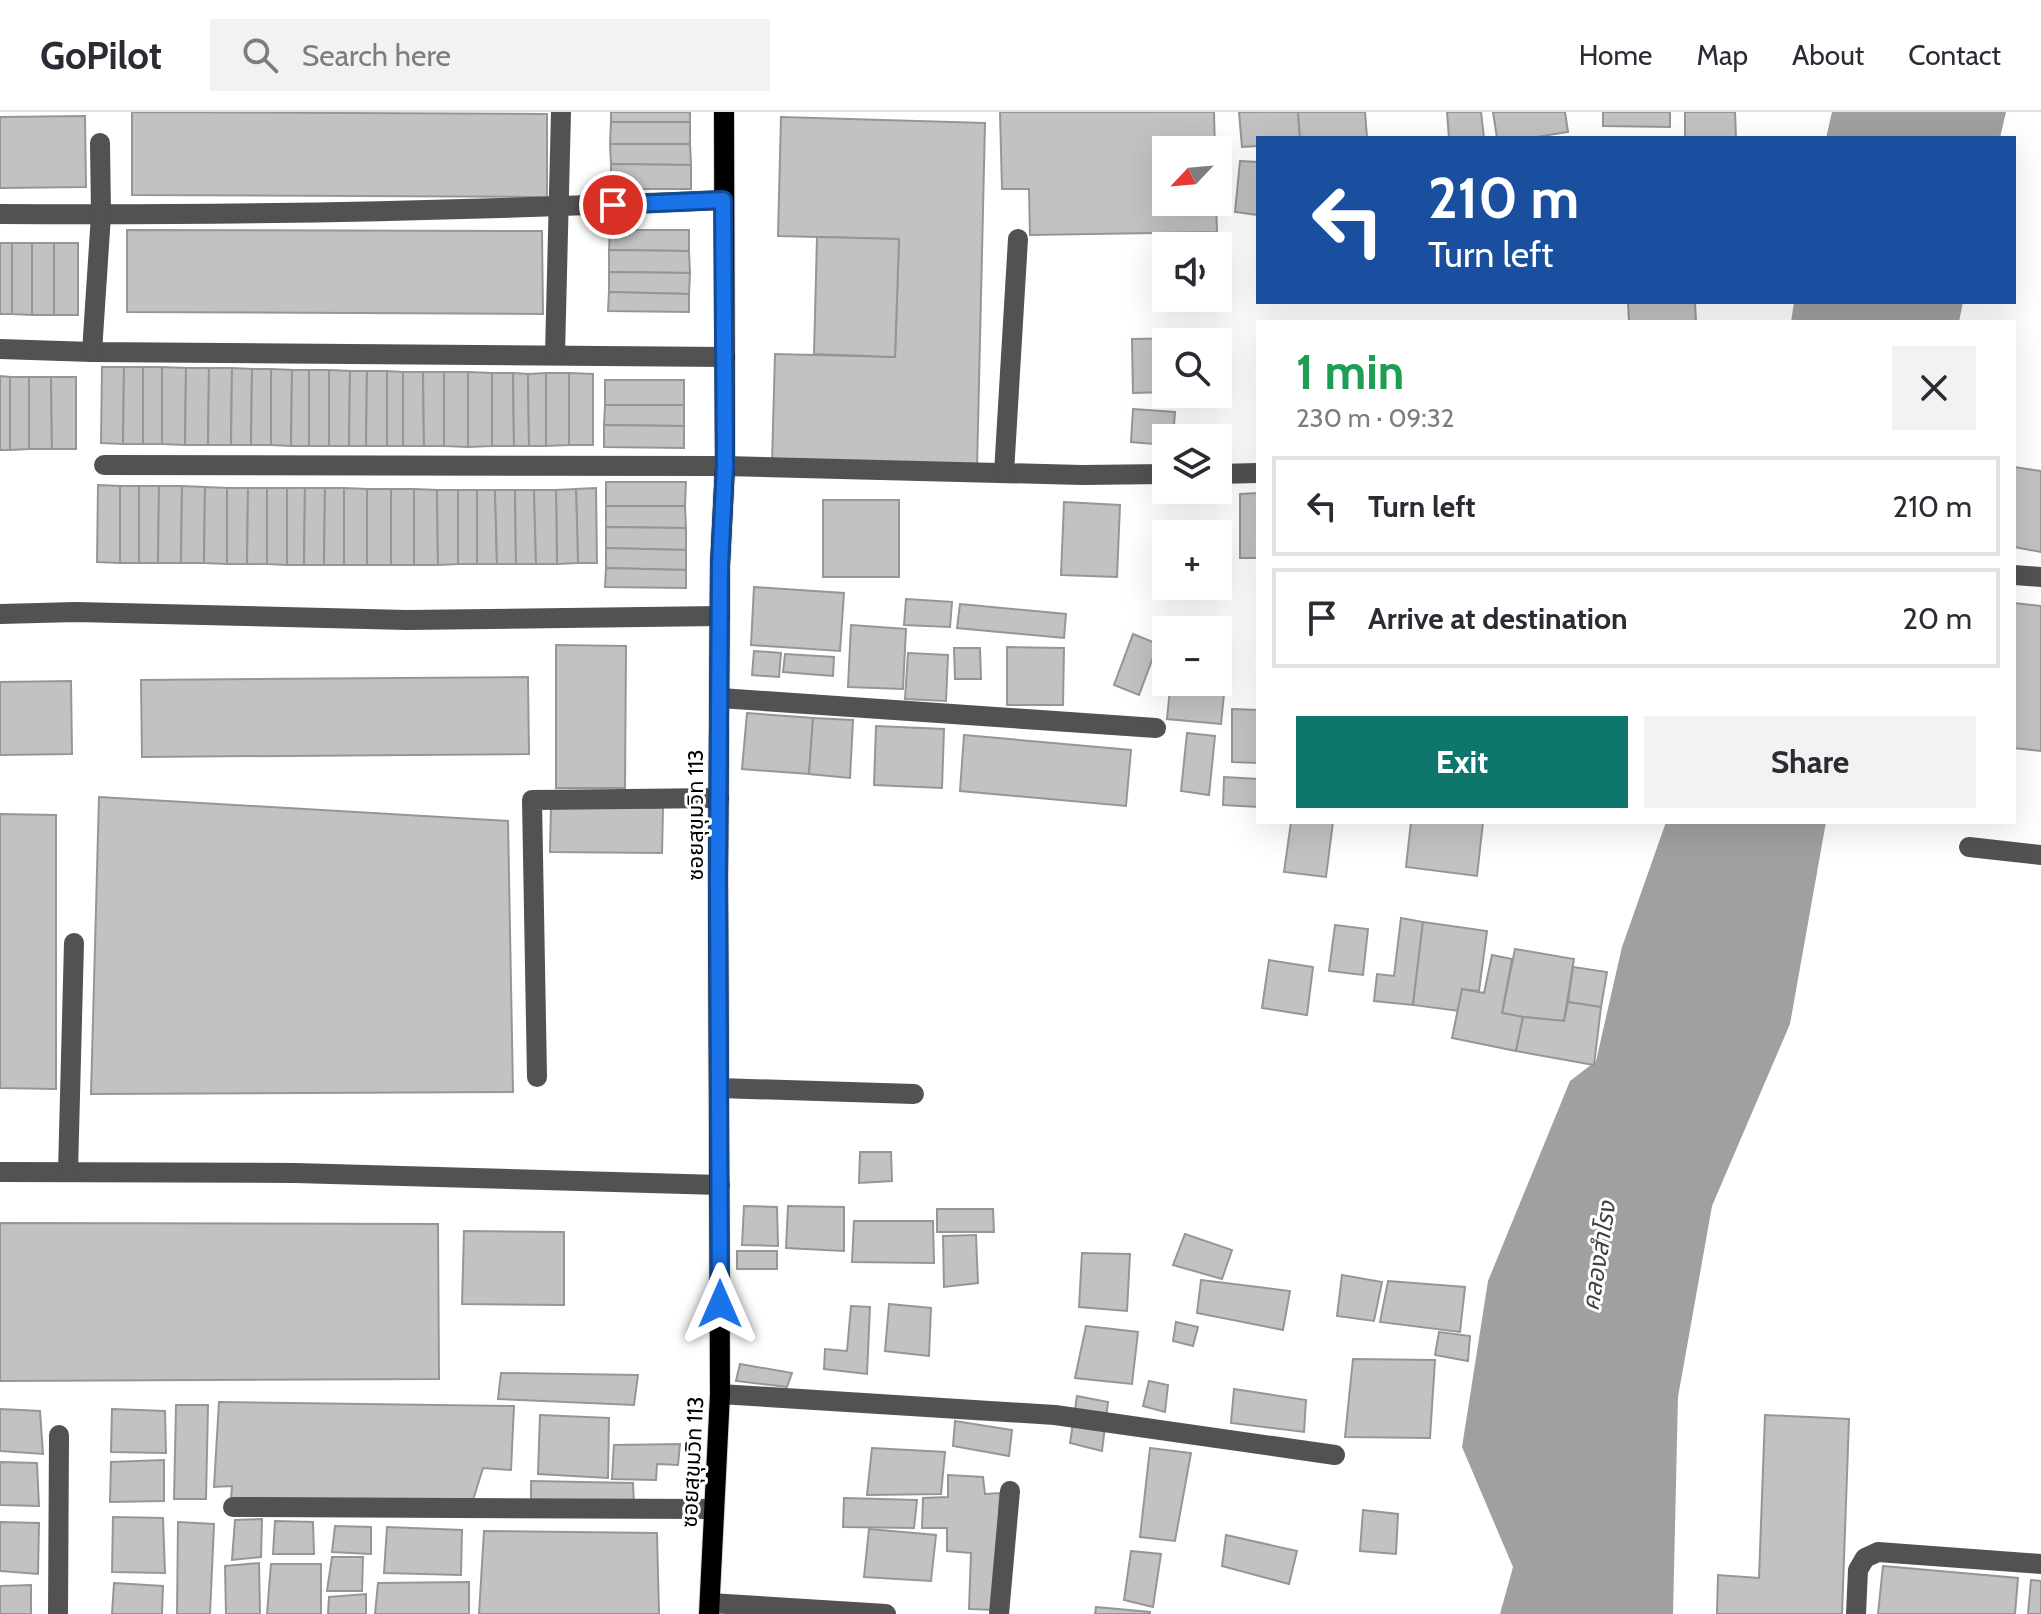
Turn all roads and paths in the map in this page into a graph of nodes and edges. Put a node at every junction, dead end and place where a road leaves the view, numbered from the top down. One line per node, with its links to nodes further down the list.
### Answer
1 (561, 112): 5 (street)
2 (724, 112): 4 (main road, ซอยสุขุมวิท 113)
3 (100, 143): 7 (street)
4 (723, 200): 5 (street); 12 (main road, ซอยสุขุมวิท 113)
5 (558, 207): 7 (street); 11 (street)
6 (0, 214): 7 (street)
7 (101, 215): 10 (street)
8 (1018, 239): 15 (street)
9 (0, 349): 10 (street)
10 (92, 352): 11 (street)
11 (555, 354): 12 (street)
12 (725, 357): 14 (main road, ซอยสุขุมวิท 113)
13 (104, 465): 14 (street)
14 (725, 466): 15 (street); 22 (main road, ซอยสุขุมวิท 113)
15 (1004, 473): 17 (street)
16 (1256, 473): 18 (street)
17 (1152, 474)
18 (1232, 474)
19 (2016, 575): 20 (street)
20 (2041, 577)
21 (0, 614): 22 (street)
22 (720, 616): 23 (main road, ซอยสุขุมวิท 113)
23 (720, 698): 24 (street); 25 (main road, ซอยสุขุมวิท 113)
24 (1156, 728)
25 (719, 798): 29 (street); 30 (main road, ซอยสุขุมวิท 113)
26 (1969, 847): 27 (street)
27 (2041, 855)
28 (74, 943): 33 (street)
29 (537, 1077)
30 (719, 1088): 31 (street); 34 (main road, ซอยสุขุมวิท 113)
31 (914, 1094)
32 (0, 1172): 33 (street)
33 (68, 1172): 34 (street)
34 (720, 1185): 35 (main road, ซอยสุขุมวิท 113)
35 (720, 1394): 37 (street); 40 (main road, ซอยสุขุมวิท 113)
36 (59, 1435): 44 (street)
37 (1335, 1455)
38 (1010, 1491): 46 (street)
39 (233, 1507): 40 (street)
40 (714, 1509): 42 (main road, ซอยสุขุมวิท 113)
41 (2041, 1564): 47 (street)
42 (710, 1609): 43 (street)
43 (775, 1611): 45 (street)
44 (58, 1614)
45 (886, 1614)
46 (999, 1614)
47 (1856, 1614)

